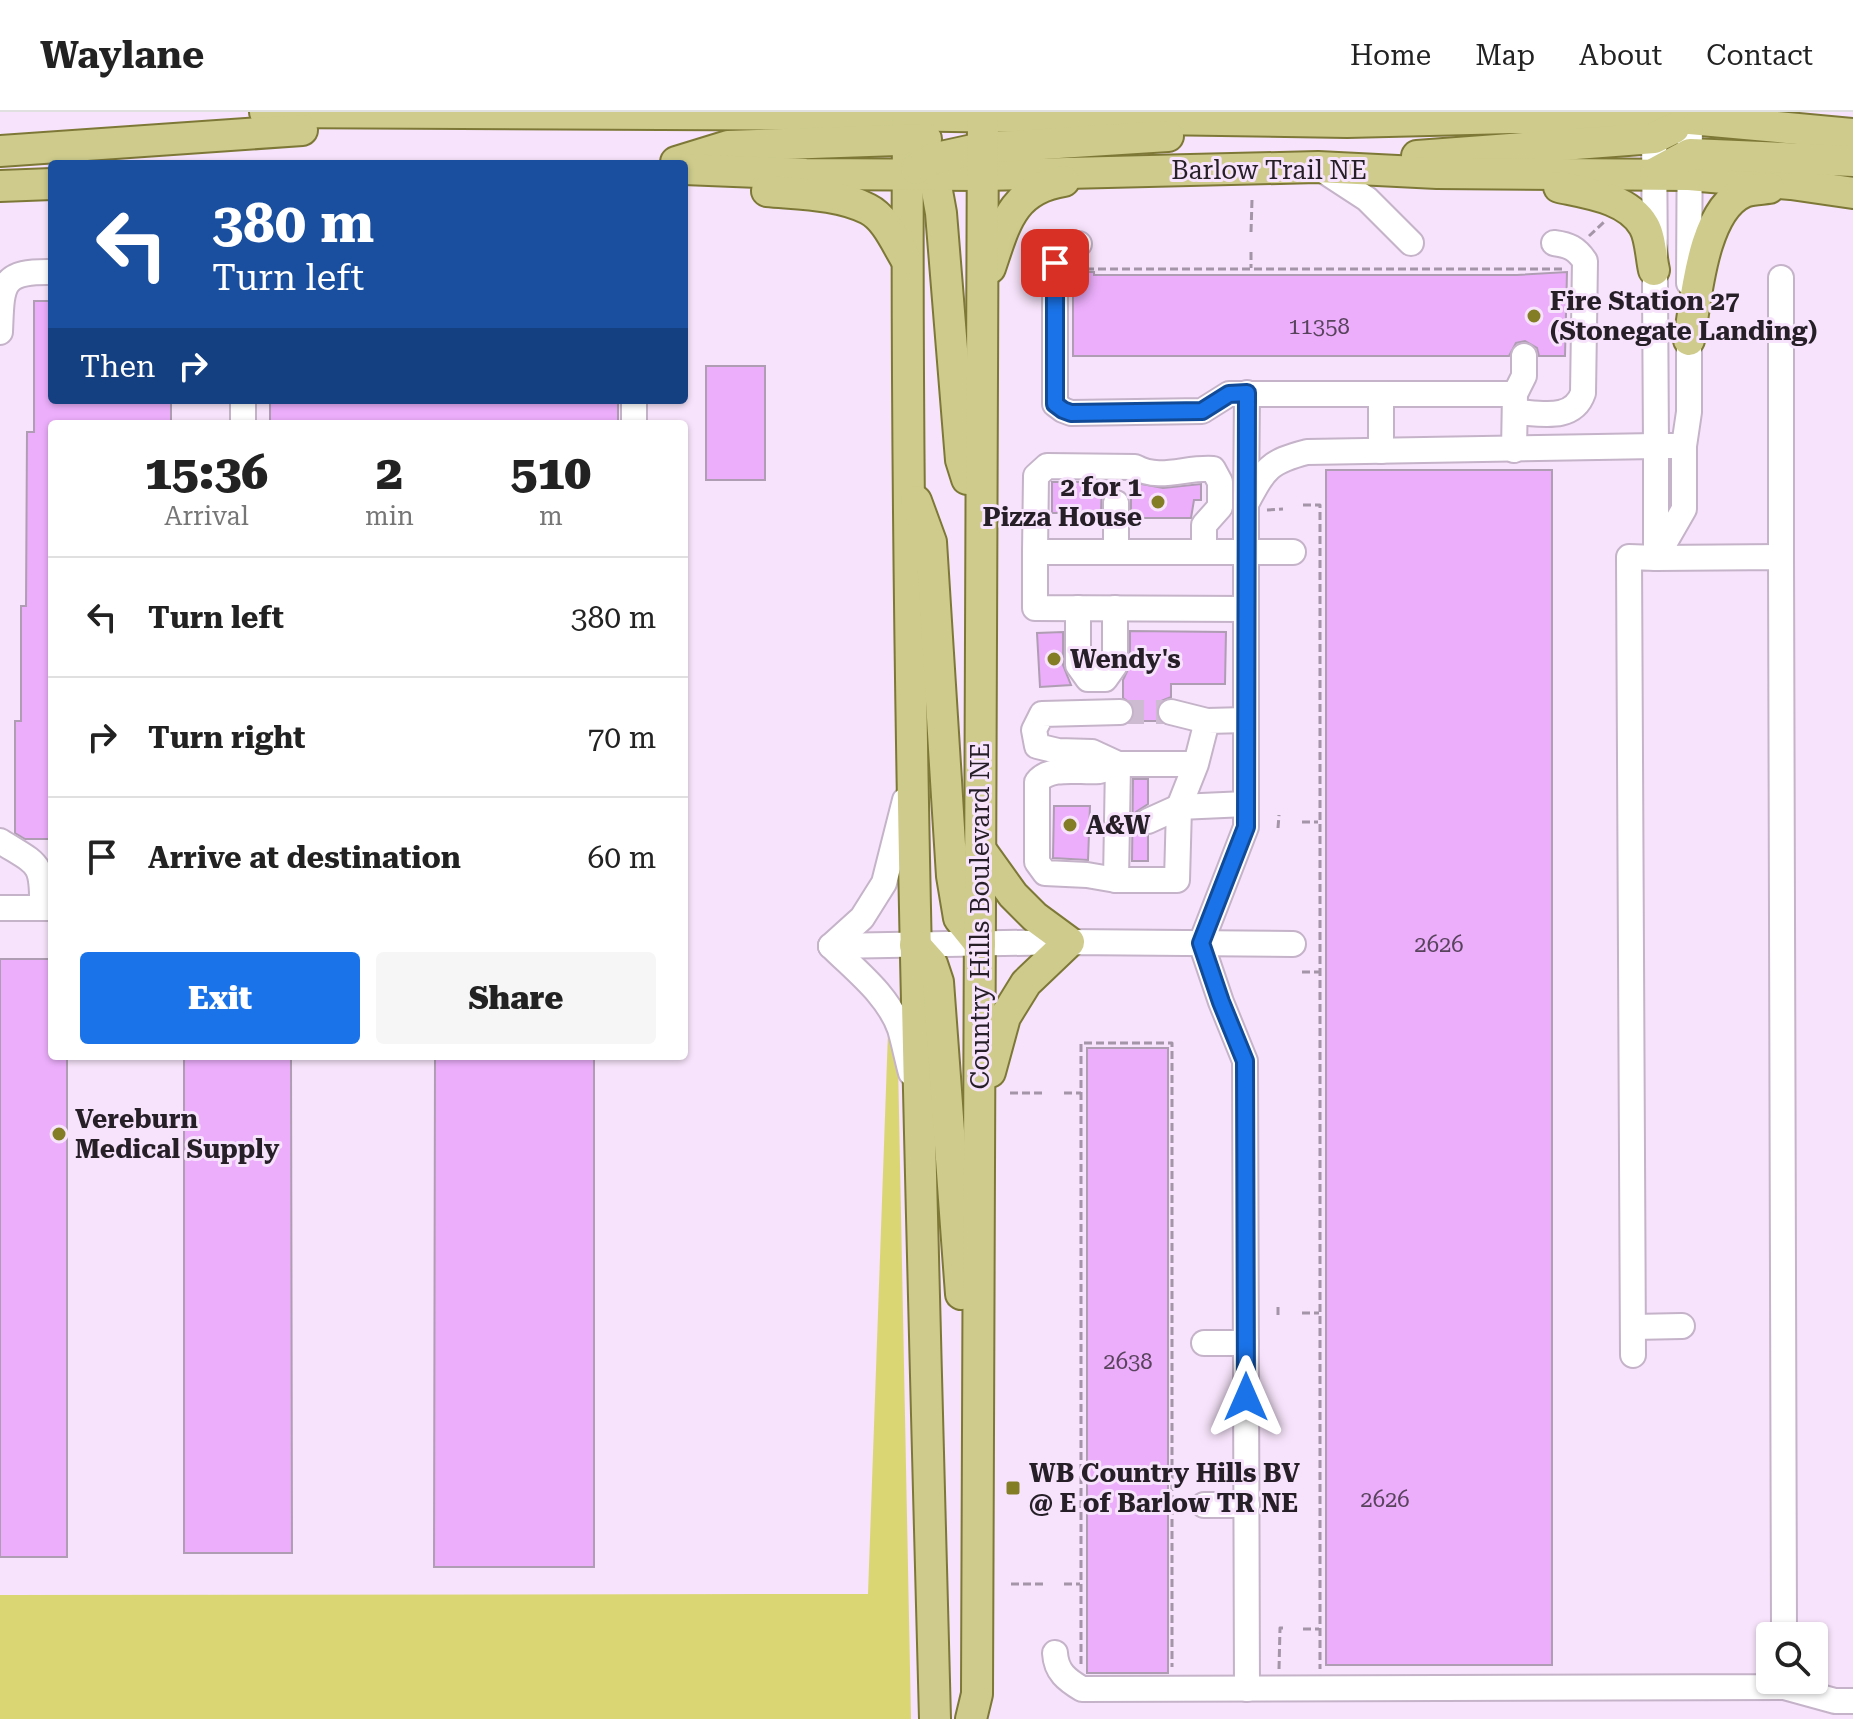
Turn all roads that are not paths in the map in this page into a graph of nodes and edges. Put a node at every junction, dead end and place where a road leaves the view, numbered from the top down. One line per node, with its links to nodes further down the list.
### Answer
1 (265, 112): 4 (main road, Barlow Trail NE)
2 (1210, 112): 9 (main road)
3 (1781, 112): 13 (main road)
4 (398, 113): 5 (main road, Barlow Trail NE); 15 (main road)
5 (491, 113): 6 (main road, Barlow Trail NE)
6 (770, 114): 14 (main road, Barlow Trail NE)
7 (1571, 115): 10 (main road, Barlow Trail NE); 11 (main road, Barlow Trail NE)
8 (1690, 116): 11 (main road, Barlow Trail NE); 13 (main road, Barlow Trail NE); 17 (street)
9 (1250, 119): 10 (main road, Barlow Trail NE); 12 (main road, Barlow Trail NE)
10 (1354, 119): 12 (main road)
11 (1654, 123): 18 (main road); 23 (street)
12 (972, 133): 14 (main road, Barlow Trail NE); 14 (main road, Barlow Trail NE); 20 (main road, Barlow Trail NE); 35 (main road, Country Hills Boulevard NE)
13 (1852, 143): 17 (main road)
14 (918, 145): 16 (main road); 21 (main road, Barlow Trail NE); 31 (main road); 49 (main road)
15 (0, 151)
16 (684, 160)
17 (1690, 165): 23 (main road, Barlow Trail NE); 25 (main road, Barlow Trail NE); 37 (street)
18 (1318, 167): 20 (main road, Barlow Trail NE); 22 (main road, Barlow Trail NE); 28 (street)
19 (688, 169): 21 (main road, Barlow Trail NE)
20 (1135, 171): 35 (main road)
21 (735, 172): 31 (main road)
22 (1490, 173): 23 (main road, Barlow Trail NE); 32 (main road)
23 (1653, 174): 32 (street)
24 (48, 184): 26 (main road)
25 (1791, 184): 27 (main road, Barlow Trail NE); 37 (main road)
26 (0, 186)
27 (1853, 193)
28 (1411, 243)
29 (1554, 243): 41 (street)
30 (1079, 244): 39 (street)
31 (906, 259): 46 (main road)
32 (1654, 270): 42 (street)
33 (48, 272): 36 (street)
34 (1781, 278): 55 (street)
35 (982, 293): 49 (main road, Country Hills Boulevard NE)
36 (0, 332)
37 (1689, 340): 43 (street)
38 (1524, 356): 41 (street)
39 (1247, 393): 40 (street); 48 (street)
40 (1381, 394): 41 (street); 45 (street)
41 (1515, 403): 44 (street)
42 (1656, 446): 43 (street); 44 (street); 56 (street)
43 (1684, 446): 56 (street)
44 (1514, 450): 45 (street)
45 (1381, 451): 48 (street)
46 (908, 480): 66 (main road); 77 (main road)
47 (1116, 503): 51 (street)
48 (1253, 507): 54 (street)
49 (980, 519): 71 (main road, Country Hills Boulevard NE)
50 (1035, 552): 51 (street); 52 (street); 57 (street)
51 (1116, 552): 52 (street)
52 (1204, 552): 54 (street)
53 (1293, 552): 54 (street)
54 (1246, 553): 59 (street)
55 (1781, 557): 56 (street); 91 (street)
56 (1656, 558): 84 (street)
57 (1078, 608): 58 (street); 58 (street)
58 (1115, 608): 59 (street)
59 (1246, 609): 62 (street)
60 (1120, 712): 64 (street)
61 (1171, 712): 63 (street)
62 (1246, 720): 63 (street); 67 (street)
63 (1207, 721): 65 (street)
64 (1118, 764): 65 (street); 69 (street); 72 (street)
65 (1196, 764): 68 (street)
66 (912, 769): 79 (main road); 80 (street)
67 (1246, 804): 68 (street); 76 (street)
68 (1179, 807): 69 (street); 72 (street)
69 (1132, 821): 72 (street)
70 (0, 841): 74 (street)
71 (980, 849): 75 (main road); 77 (main road, Country Hills Boulevard NE)
72 (1116, 880)
73 (0, 908): 74 (street)
74 (47, 908)
75 (1069, 942): 76 (street); 77 (street); 82 (main road)
76 (1201, 943): 78 (street); 86 (street)
77 (980, 944): 79 (street); 82 (main road, Country Hills Boulevard NE)
78 (1293, 944)
79 (915, 945): 80 (street); 81 (main road); 88 (main road)
80 (831, 946): 81 (street)
81 (919, 1102): 97 (main road)
82 (979, 1108): 88 (main road, Country Hills Boulevard NE)
83 (1682, 1326): 84 (street)
84 (1633, 1327): 87 (street)
85 (1204, 1343): 86 (street)
86 (1246, 1343): 90 (street)
87 (1633, 1355)
88 (978, 1392): 98 (main road, Country Hills Boulevard NE)
89 (1204, 1505): 90 (street)
90 (1247, 1505): 94 (street)
91 (1784, 1622)
92 (1055, 1653): 94 (street)
93 (1756, 1684): 94 (street)
94 (1247, 1689)
95 (1814, 1694): 96 (street)
96 (1853, 1701)
97 (935, 1719)
98 (971, 1719)

